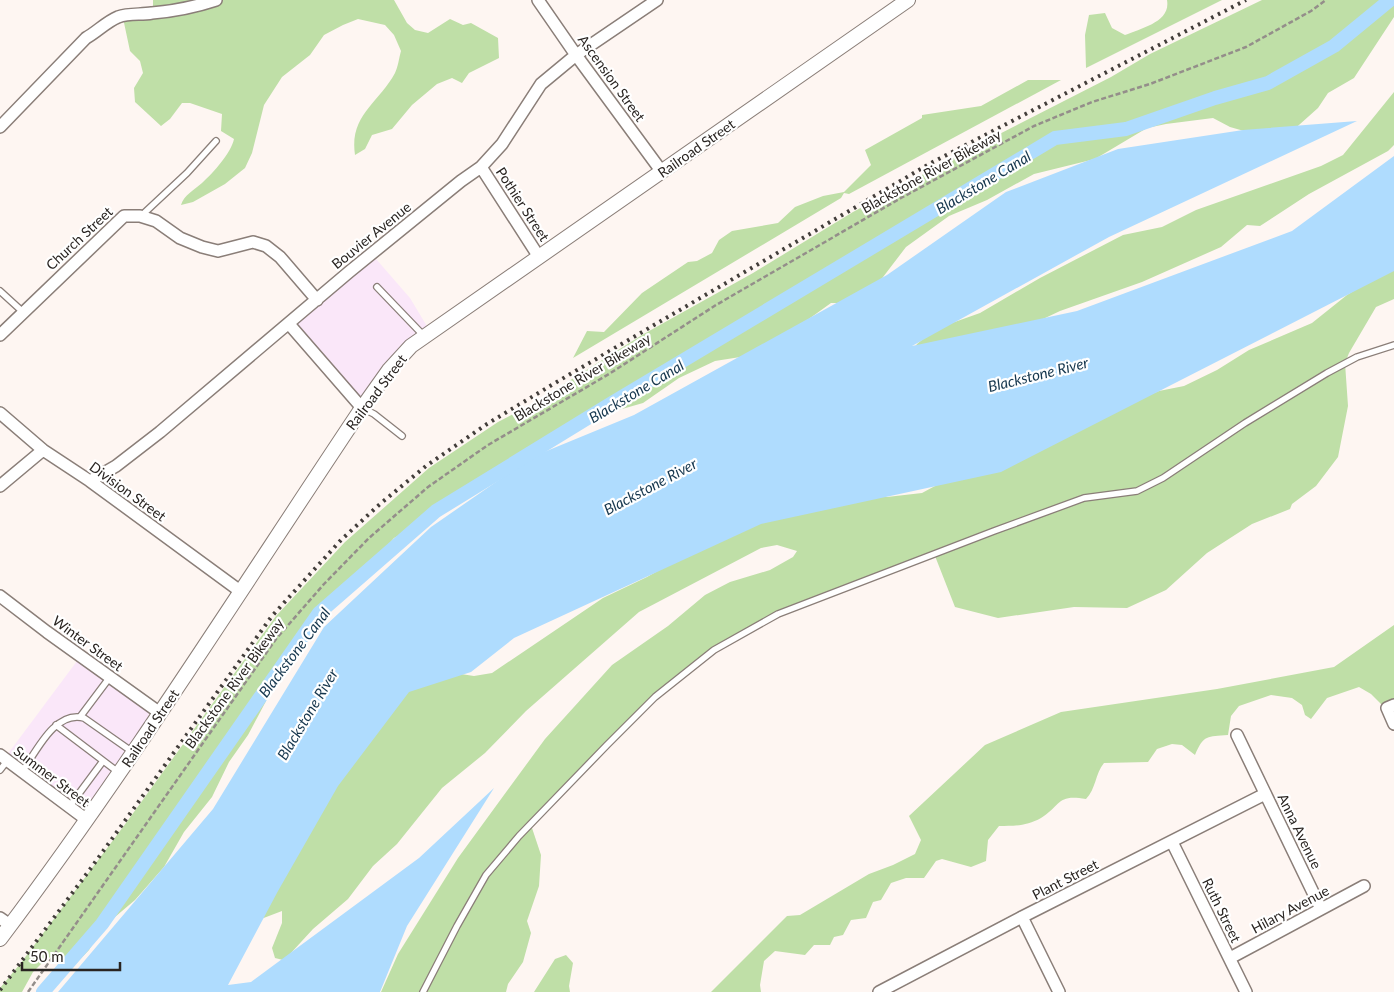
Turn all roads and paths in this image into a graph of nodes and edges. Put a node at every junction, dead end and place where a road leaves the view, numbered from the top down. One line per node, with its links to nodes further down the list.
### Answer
1 (216, 0): 7 (street)
2 (538, 0): 6 (street, Ascension Street)
3 (658, 0): 6 (street, Bouvier Avenue)
4 (1326, 0): 52 (path, Blackstone River Bikeway)
5 (899, 3): 10 (street, Railroad Street)
6 (576, 54): 9 (street, Bouvier Avenue); 10 (street, Ascension Street)
7 (0, 127)
8 (216, 141): 11 (lane)
9 (481, 167): 12 (street, Pothier Street); 15 (street, Bouvier Avenue)
10 (662, 172): 12 (street, Railroad Street)
11 (141, 216): 15 (street); 16 (street, Church Street)
12 (539, 257): 19 (street, Railroad Street)
13 (377, 287): 19 (lane)
14 (0, 290): 16 (lane)
15 (317, 300): 17 (street, Bouvier Avenue)
16 (23, 312): 18 (street, Church Street)
17 (289, 324): 21 (street); 25 (street, Bouvier Avenue)
18 (0, 335)
19 (425, 336): 21 (street, Railroad Street)
20 (1394, 345): 53 (lane)
21 (362, 408): 23 (lane); 27 (street, Railroad Street)
22 (0, 413): 24 (street, Division Street)
23 (402, 436)
24 (43, 450): 25 (street, Division Street); 26 (street)
25 (90, 481): 27 (street, Division Street)
26 (0, 486)
27 (240, 591): 31 (street, Railroad Street)
28 (0, 596): 29 (street, Winter Street)
29 (110, 677): 31 (street, Winter Street); 32 (lane)
30 (1390, 707): 33 (street)
31 (160, 713): 36 (street, Railroad Street)
32 (80, 717): 34 (lane); 36 (lane)
33 (1394, 724)
34 (56, 725): 38 (lane); 40 (lane)
35 (1237, 735): 42 (street, Anna Avenue)
36 (134, 753): 41 (street, Railroad Street)
37 (3, 758): 39 (lane); 40 (street, Summer Street)
38 (103, 760): 41 (lane); 43 (lane)
39 (0, 770)
40 (22, 772): 43 (street, Summer Street)
41 (120, 773): 44 (street, Railroad Street)
42 (1265, 794): 45 (street, Plant Street); 47 (street, Anna Avenue)
43 (69, 807): 44 (street, Summer Street)
44 (87, 820): 49 (street, Railroad Street)
45 (1172, 842): 48 (street, Plant Street); 51 (street, Ruth Street)
46 (1364, 886): 47 (street, Hilary Avenue)
47 (1321, 909): 51 (street, Hilary Avenue)
48 (1022, 917): 54 (street, Plant Street); 55 (street)
49 (5, 922): 50 (street, Railroad Street)
50 (0, 939)
51 (1230, 958): 56 (street, Ruth Street)
52 (28, 992)
53 (423, 992)
54 (879, 992)
55 (1059, 992)
56 (1246, 992)

